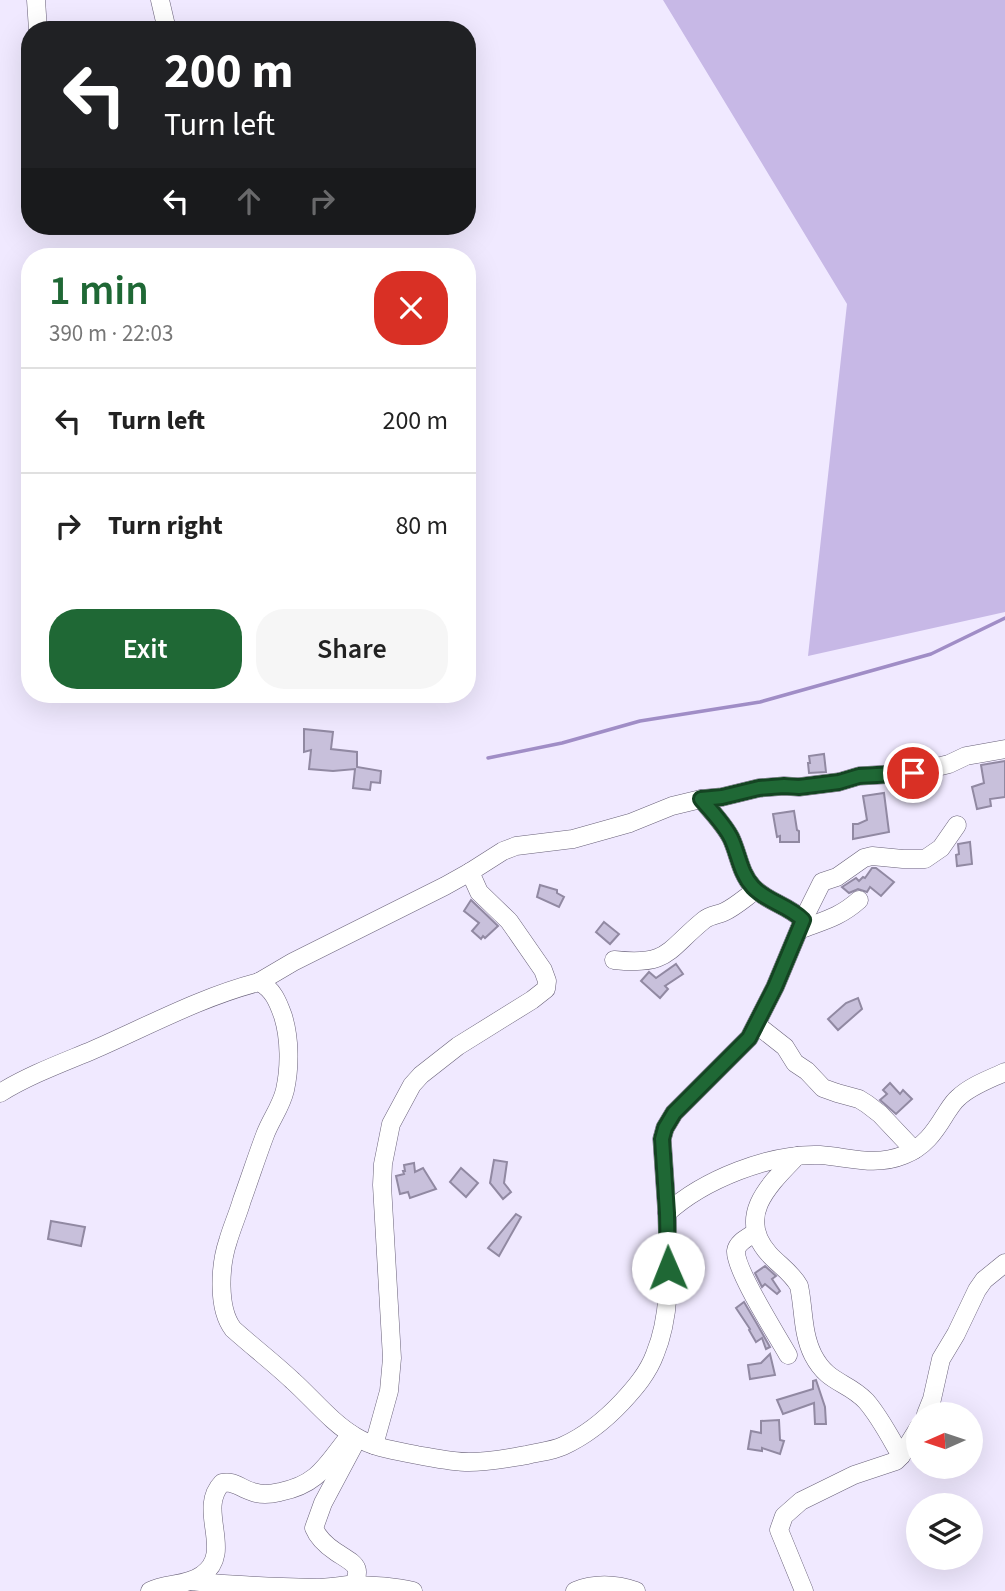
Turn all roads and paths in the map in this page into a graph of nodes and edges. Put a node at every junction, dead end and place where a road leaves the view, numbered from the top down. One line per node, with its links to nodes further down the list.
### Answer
1 (36, 0): 3 (street)
2 (160, 0): 4 (street)
3 (37, 21)
4 (165, 21)
5 (1005, 749): 6 (street)
6 (701, 799): 8 (street); 9 (street)
7 (957, 825): 11 (street)
8 (470, 872): 13 (street); 24 (street)
9 (756, 890): 11 (street); 12 (street)
10 (859, 900): 11 (street)
11 (801, 925): 14 (street)
12 (614, 960)
13 (259, 982): 16 (street); 24 (street)
14 (757, 1025): 17 (street); 19 (street)
15 (1005, 1072): 17 (street)
16 (0, 1093)
17 (914, 1150): 18 (street)
18 (797, 1156): 19 (street); 20 (street)
19 (667, 1213): 24 (street)
20 (756, 1233): 22 (street); 26 (street)
21 (1005, 1263): 23 (street)
22 (788, 1354)
23 (931, 1402)
24 (361, 1439): 27 (street); 28 (street)
25 (906, 1448): 26 (street)
26 (901, 1456): 33 (street)
27 (191, 1581): 28 (street); 29 (street)
28 (352, 1588): 30 (street)
29 (149, 1591)
30 (414, 1591)
31 (575, 1591): 32 (street)
32 (636, 1591)
33 (804, 1591)

